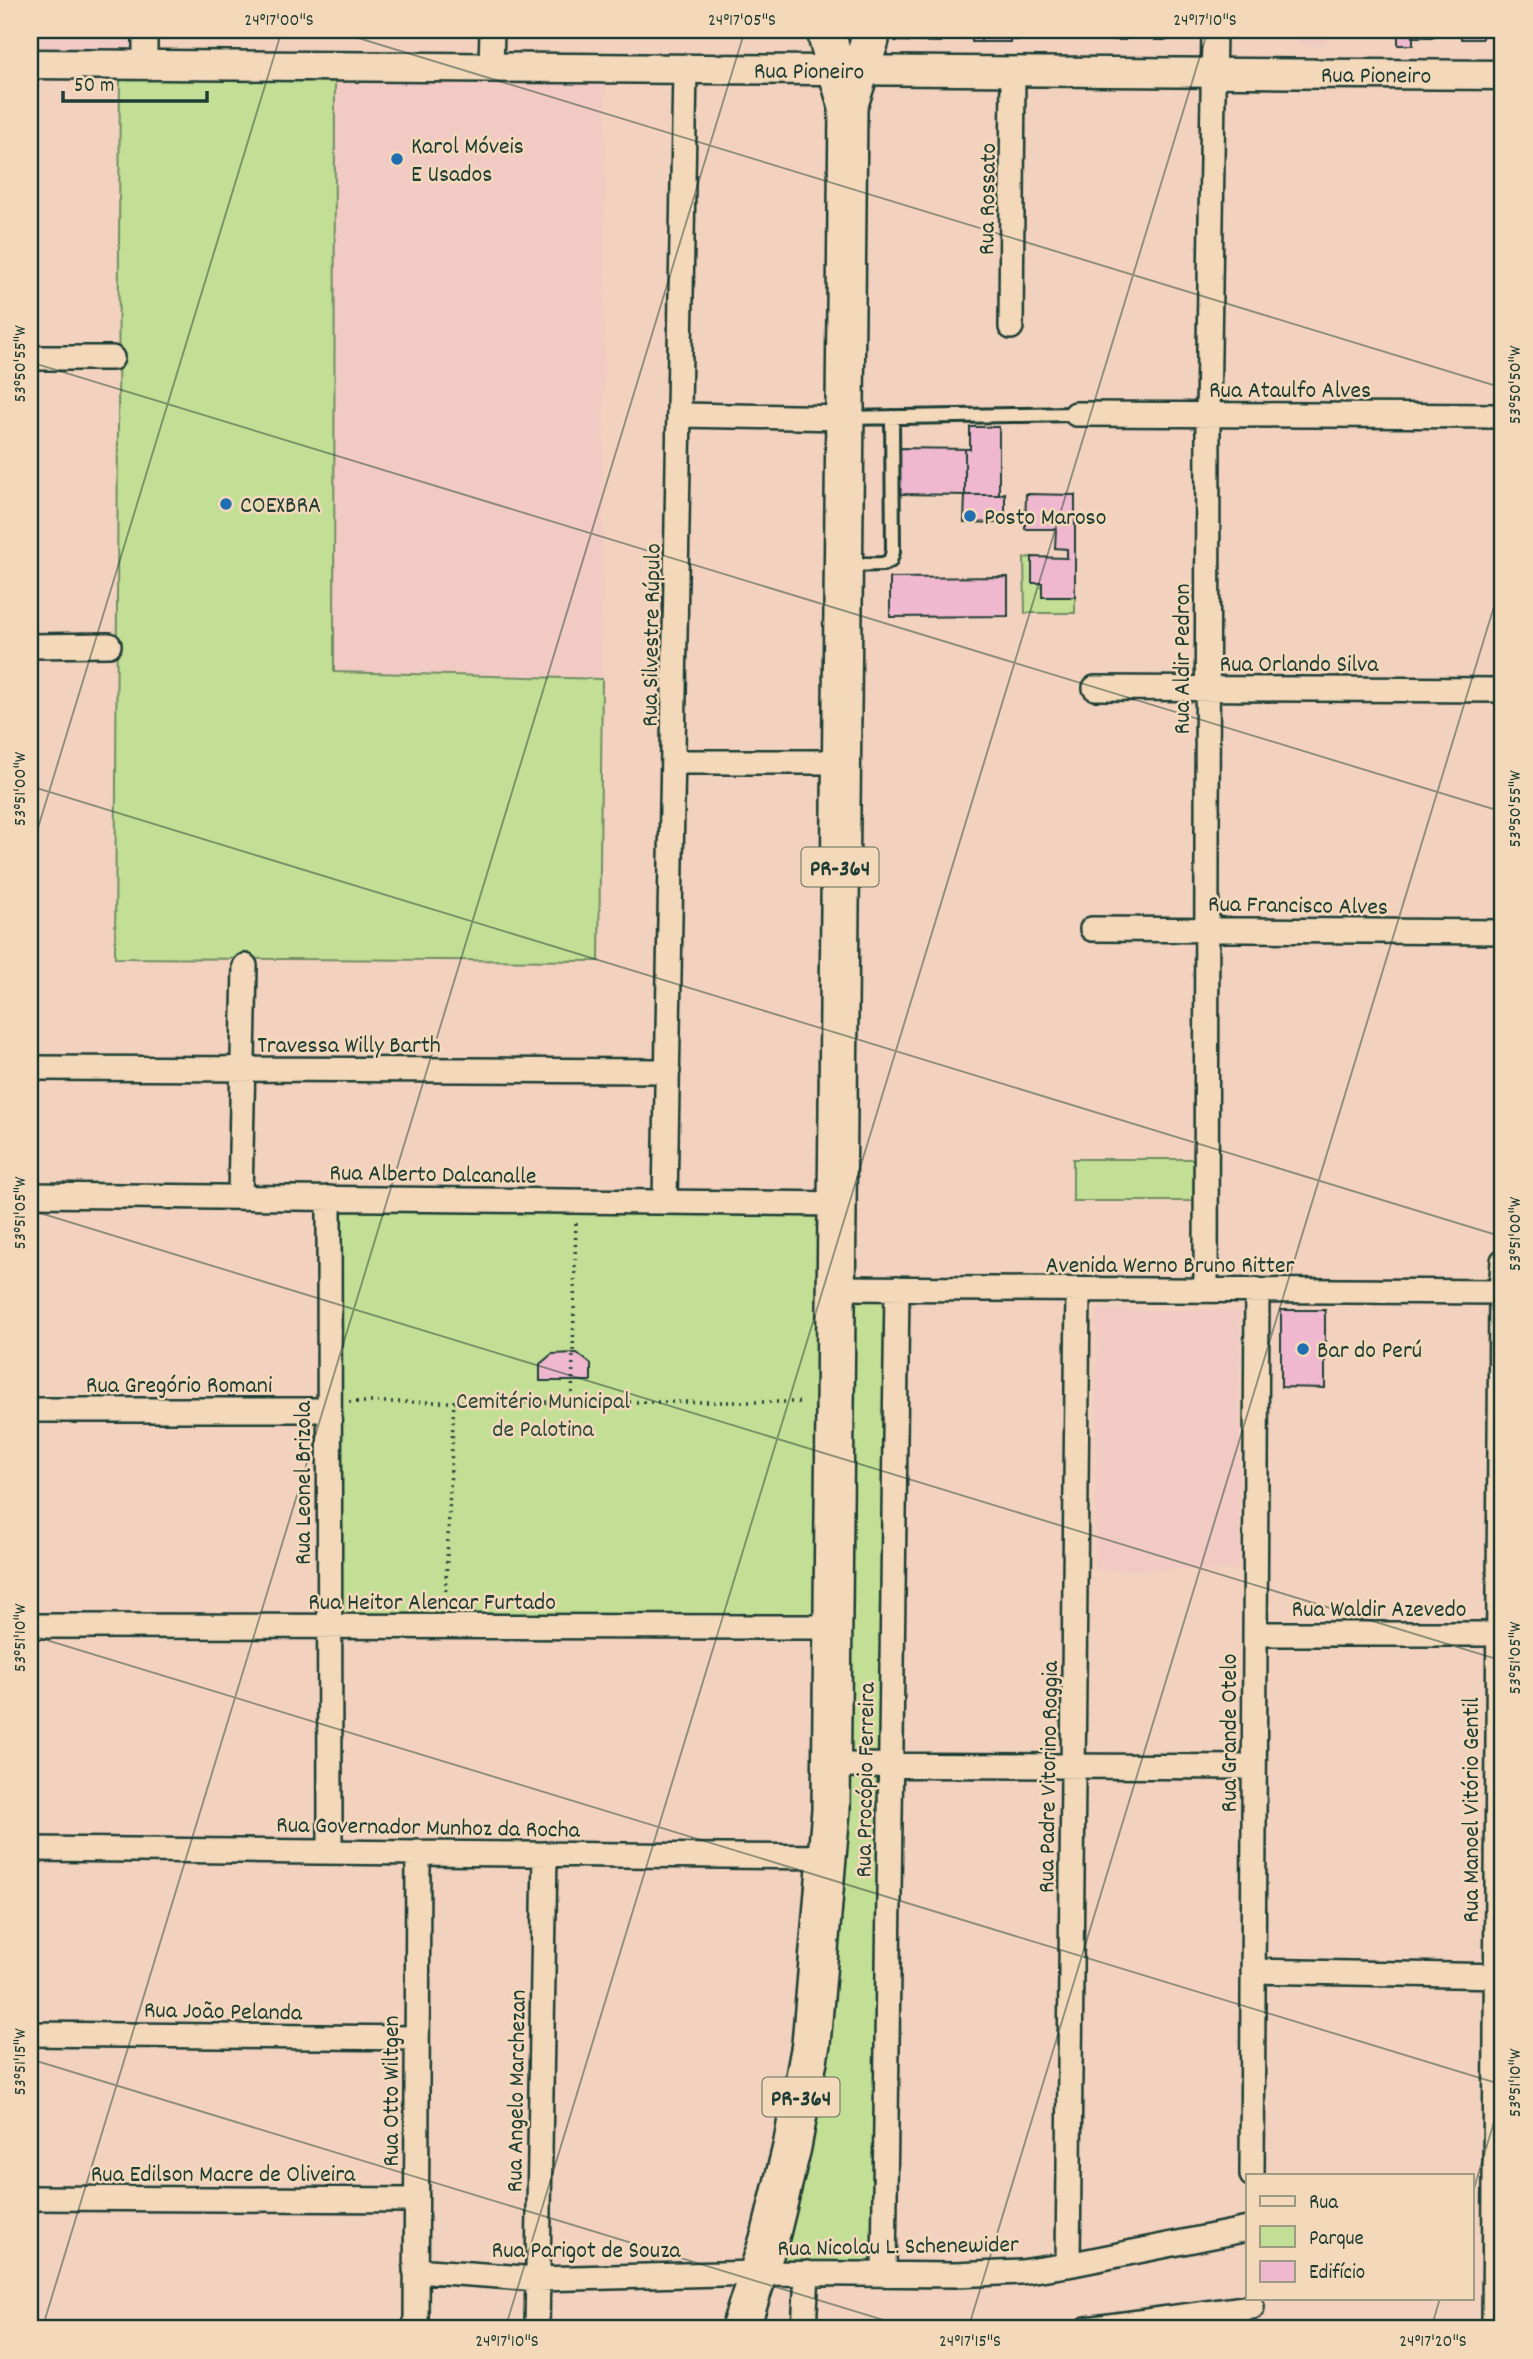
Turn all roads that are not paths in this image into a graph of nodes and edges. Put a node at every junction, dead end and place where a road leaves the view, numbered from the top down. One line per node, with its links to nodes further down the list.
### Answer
1 (145, 30): 7 (street)
2 (492, 30): 8 (street)
3 (828, 30): 10 (main road)
4 (870, 30): 10 (main road)
5 (1214, 30): 12 (street, Rua Aldir Pedron)
6 (30, 64): 7 (street, Rua Pioneiro)
7 (145, 65): 8 (street, Rua Pioneiro)
8 (491, 68): 9 (street, Rua Pioneiro)
9 (685, 69): 10 (street, Rua Pioneiro); 18 (street, Rua Silvestre Rúpulo)
10 (849, 70): 11 (street, Rua Pioneiro); 22 (main road, PR-364)
11 (1013, 72): 12 (street, Rua Pioneiro); 14 (street, Rua Rossato)
12 (1214, 73): 13 (street, Rua Pioneiro); 19 (street, Rua Aldir Pedron)
13 (1503, 75)
14 (1011, 327)
15 (30, 358): 16 (street)
16 (112, 358)
17 (1076, 414): 19 (street, Rua Ataulfo Alves); 21 (lane)
18 (680, 415): 22 (street); 29 (street, Rua Silvestre Rúpulo)
19 (1208, 415): 20 (street, Rua Ataulfo Alves); 27 (street, Rua Aldir Pedron)
20 (1503, 416)
21 (892, 417): 22 (lane); 23 (lane)
22 (846, 418): 23 (main road, PR-364)
23 (845, 565): 30 (main road, PR-364)
24 (109, 645): 25 (street)
25 (30, 646)
26 (1095, 688): 27 (street, Rua Orlando Silva)
27 (1207, 689): 28 (street, Rua Orlando Silva); 32 (street, Rua Aldir Pedron)
28 (1503, 690)
29 (673, 762): 30 (street); 37 (street, Rua Silvestre Rúpulo)
30 (841, 762): 42 (main road, PR-364)
31 (1092, 929): 32 (street, Rua Francisco Alves)
32 (1206, 929): 33 (street, Rua Francisco Alves); 46 (street, Rua Aldir Pedron)
33 (1503, 932)
34 (245, 966): 36 (street)
35 (30, 1068): 36 (street, Travessa Willy Barth)
36 (243, 1070): 37 (street, Travessa Willy Barth); 39 (street)
37 (668, 1071): 41 (street, Rua Silvestre Rúpulo)
38 (30, 1195): 39 (street, Rua Alberto Dalcanalle)
39 (240, 1197): 40 (street, Rua Alberto Dalcanalle)
40 (329, 1198): 41 (street, Rua Alberto Dalcanalle); 50 (street, Rua Leonel Brizola)
41 (665, 1202): 42 (street, Rua Alberto Dalcanalle)
42 (836, 1204): 44 (main road, PR-364)
43 (1503, 1261): 49 (street, Rua Manoel Vitório Gentil)
44 (836, 1288): 45 (street, Avenida Werno Bruno Ritter); 53 (main road, PR-364)
45 (897, 1288): 47 (street, Avenida Werno Bruno Ritter); 58 (street, Rua Procópio Ferreira)
46 (1206, 1289): 47 (street, Avenida Werno Bruno Ritter); 48 (street, Avenida Werno Bruno Ritter)
47 (1078, 1290): 59 (street, Rua Padre Vitorino Roggia)
48 (1257, 1290): 49 (street, Avenida Werno Bruno Ritter); 55 (street, Rua Grande Otelo)
49 (1502, 1292): 56 (street, Rua Manoel Vitório Gentil)
50 (338, 1406): 51 (street, Rua Gregório Romani); 54 (street, Rua Leonel Brizola)
51 (30, 1410)
52 (30, 1626): 54 (street, Rua Heitor Alencar Furtado)
53 (834, 1626): 54 (street, Rua Heitor Alencar Furtado); 57 (main road, PR-364)
54 (328, 1628): 62 (street, Rua Leonel Brizola)
55 (1255, 1634): 56 (street, Rua Waldir Azevedo); 60 (street, Rua Grande Otelo)
56 (1501, 1634): 67 (street, Rua Manoel Vitório Gentil)
57 (831, 1765): 58 (street); 65 (main road, PR-364)
58 (891, 1766): 59 (street); 76 (street, Rua Procópio Ferreira)
59 (1073, 1766): 60 (street); 74 (street, Rua Padre Vitorino Roggia)
60 (1254, 1767): 66 (street, Rua Grande Otelo)
61 (30, 1849): 62 (street, Rua Governador Munhoz da Rocha)
62 (330, 1852): 63 (street, Rua Governador Munhoz da Rocha)
63 (418, 1852): 64 (street, Rua Governador Munhoz da Rocha); 69 (street, Rua Otto Wiltgen)
64 (545, 1854): 65 (street, Rua Governador Munhoz da Rocha); 79 (street, Rua Angelo Marchezan)
65 (827, 1857): 77 (main road, PR-364)
66 (1253, 1971): 67 (street); 70 (street, Rua Grande Otelo)
67 (1499, 1976): 86 (street, Rua Manoel Vitório Gentil)
68 (30, 2034): 69 (street, Rua João Pelanda)
69 (416, 2038): 72 (street, Rua Otto Wiltgen)
70 (1252, 2174)
71 (30, 2198): 72 (street, Rua Edilson Macre de Oliveira)
72 (416, 2200): 75 (street, Rua Otto Wiltgen)
73 (1246, 2229): 74 (street, Rua Nicolau L. Schenewider)
74 (1068, 2265): 76 (street, Rua Nicolau L. Schenewider)
75 (415, 2270): 79 (street, Rua Parigot de Souza); 81 (street, Rua Otto Wiltgen)
76 (884, 2272): 78 (street, Rua Nicolau L. Schenewider)
77 (756, 2273): 78 (street, Rua Nicolau L. Schenewider); 79 (street, Rua Parigot de Souza); 83 (main road, PR-364)
78 (807, 2273): 84 (street)
79 (538, 2279): 82 (street, Rua Angelo Marchezan)
80 (1252, 2311): 85 (street)
81 (416, 2329)
82 (537, 2329)
83 (740, 2329)
84 (804, 2329)
85 (1087, 2329)
86 (1494, 2329)

